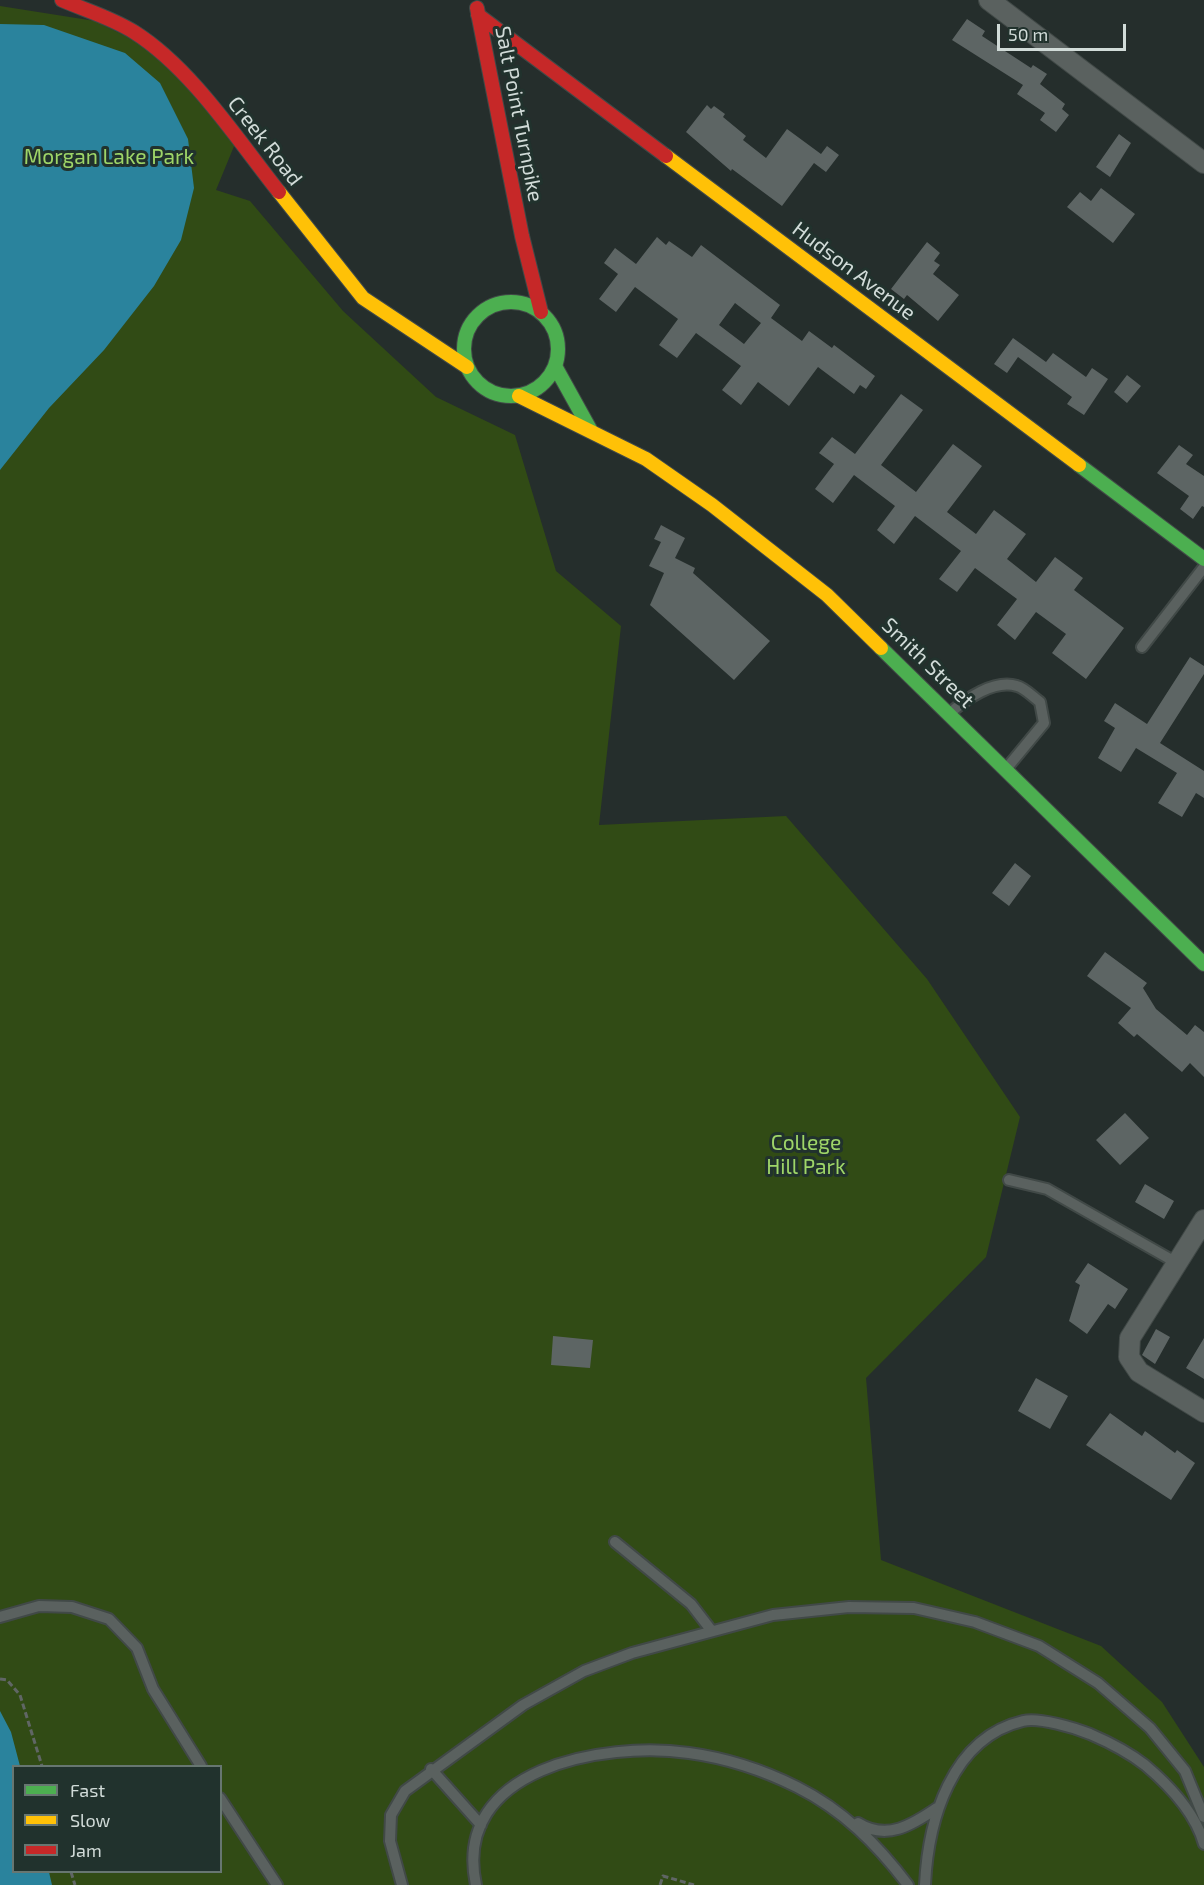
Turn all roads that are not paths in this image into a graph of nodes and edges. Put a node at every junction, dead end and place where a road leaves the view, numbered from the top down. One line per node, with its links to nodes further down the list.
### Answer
1 (62, 0): 14 (street, Creek Road)
2 (476, 0): 4 (street, Salt Point Turnpike)
3 (989, 0): 5 (street)
4 (478, 15): 6 (street, Salt Point Turnpike); 19 (street, Hudson Avenue)
5 (1204, 163)
6 (522, 236): 7 (street, Salt Point Turnpike); 10 (street, Salt Point Turnpike)
7 (515, 265)
8 (510, 286): 9 (street)
9 (506, 302): 10 (street); 11 (street)
10 (541, 312): 15 (street)
11 (470, 326): 12 (street); 16 (street)
12 (455, 329)
13 (438, 330): 14 (street)
14 (416, 332): 16 (street, Creek Road)
15 (555, 366): 17 (street); 18 (street)
16 (467, 367): 17 (street)
17 (519, 396): 18 (street, Smith Street)
18 (591, 431): 22 (street, Smith Street)
19 (1204, 560)
20 (1204, 567): 21 (lane)
21 (1142, 647)
22 (950, 713): 23 (street, Smith Street); 23 (lane)
23 (1006, 770): 24 (street, Smith Street)
24 (1204, 964)
25 (1009, 1180): 27 (lane)
26 (1204, 1220): 27 (street)
27 (1177, 1263): 28 (street)
28 (1204, 1412)
29 (615, 1542): 31 (lane)
30 (0, 1617): 32 (lane)
31 (711, 1630): 33 (lane); 37 (lane)
32 (200, 1765)
33 (431, 1769): 38 (lane); 41 (lane)
34 (222, 1801): 40 (lane)
35 (936, 1808): 36 (lane); 39 (lane); 44 (lane)
36 (842, 1814): 38 (lane); 43 (lane)
37 (1204, 1817)
38 (481, 1825): 42 (lane)
39 (1204, 1844)
40 (277, 1885)
41 (402, 1885)
42 (476, 1885)
43 (908, 1885)
44 (925, 1885)

